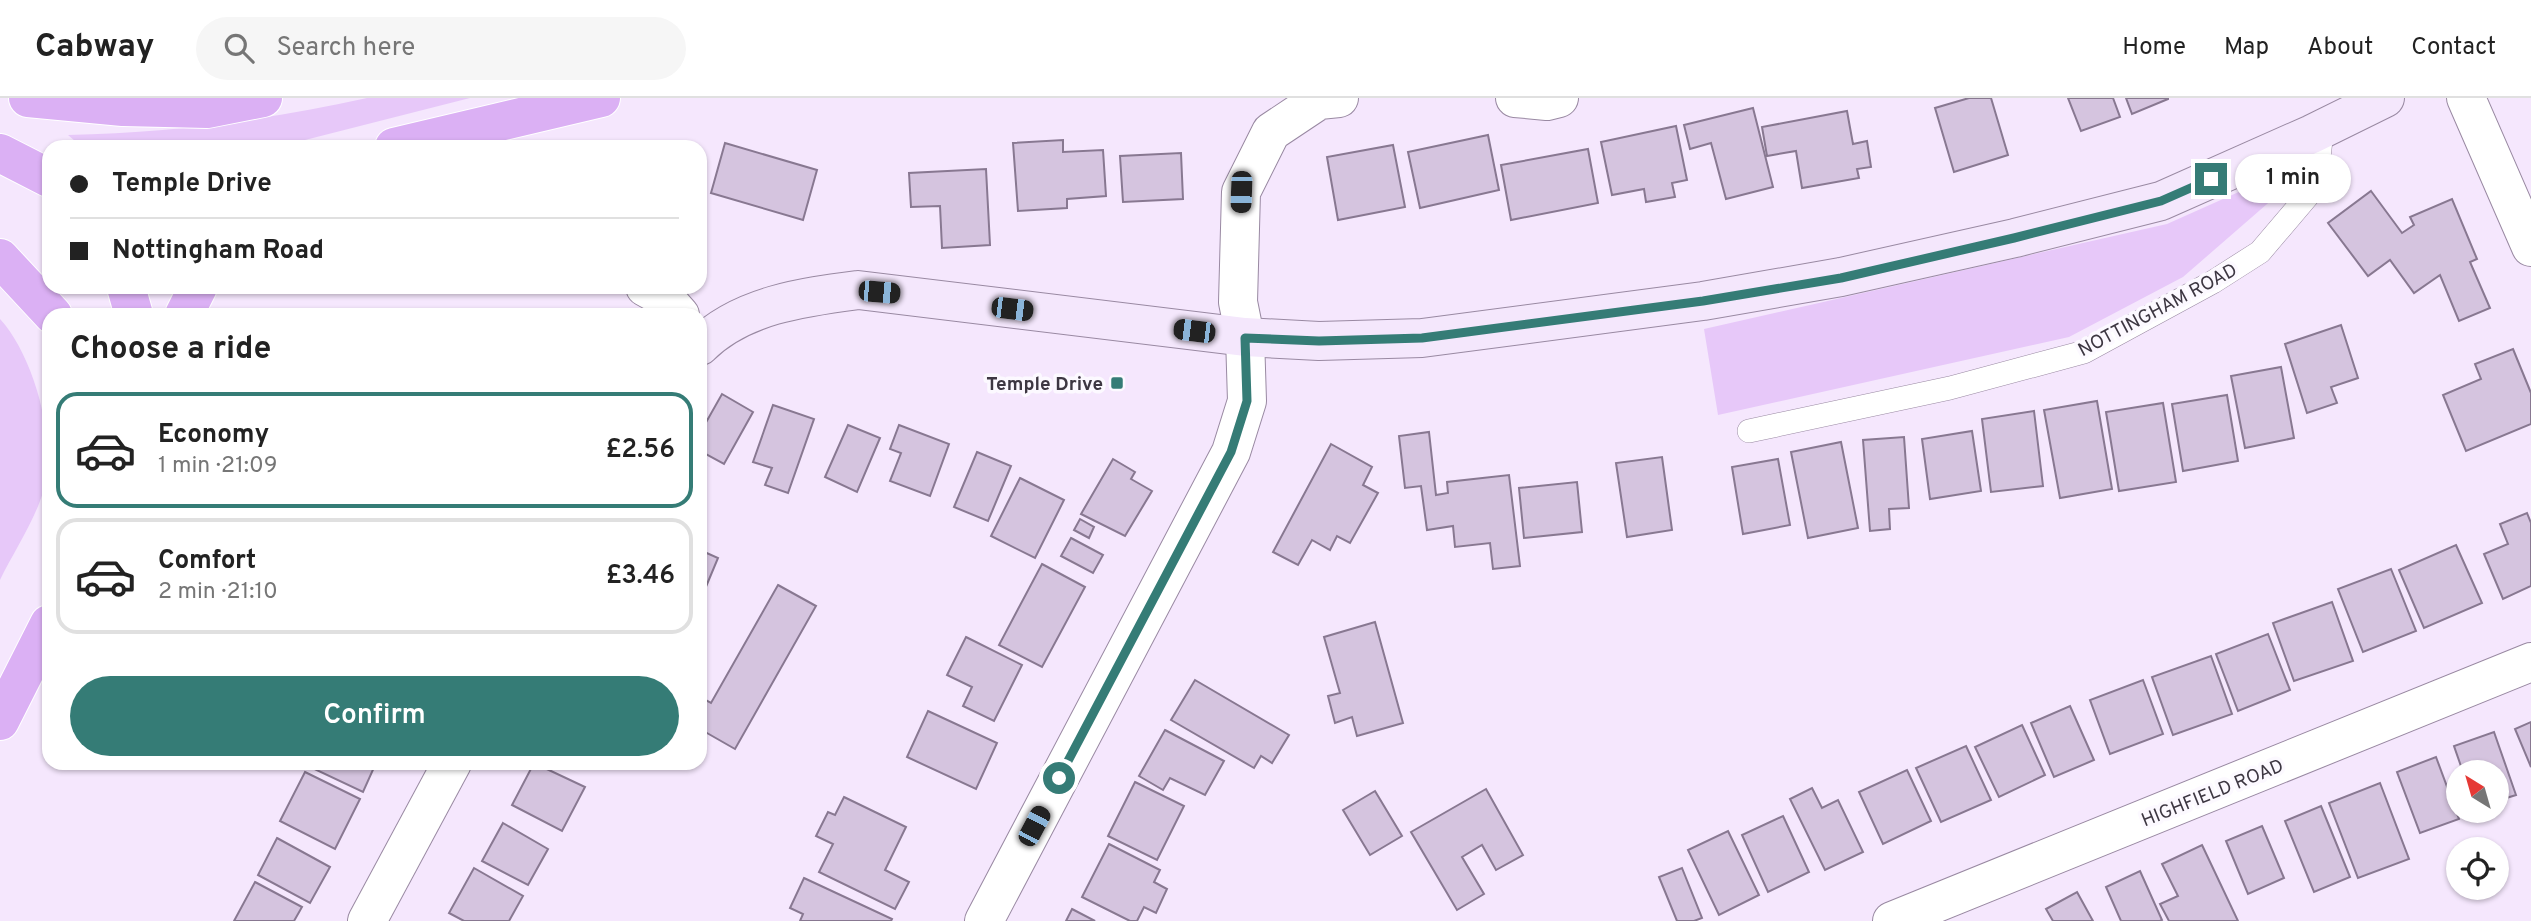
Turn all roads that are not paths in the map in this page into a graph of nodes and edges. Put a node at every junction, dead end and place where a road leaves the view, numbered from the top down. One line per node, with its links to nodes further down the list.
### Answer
1 (28, 98): 2 (highway)
2 (263, 98)
3 (601, 98): 10 (highway)
4 (1339, 98): 19 (street)
5 (1514, 98): 6 (street)
6 (1559, 98)
7 (2385, 98): 9 (street)
8 (2466, 98): 13 (street)
9 (2322, 130): 19 (street); 20 (lane, NOTTINGHAM ROAD)
10 (424, 140)
11 (0, 153): 12 (highway)
12 (42, 174)
13 (2531, 247)
14 (0, 258): 16 (highway)
15 (658, 294): 17 (street)
16 (46, 308)
17 (673, 308)
18 (707, 331): 19 (street)
19 (1245, 338): 26 (street)
20 (1749, 431)
21 (42, 638): 23 (highway)
22 (2531, 662): 27 (street, HIGHFIELD ROAD)
23 (0, 721)
24 (448, 770): 25 (street)
25 (367, 921)
26 (984, 921)
27 (1892, 921)

